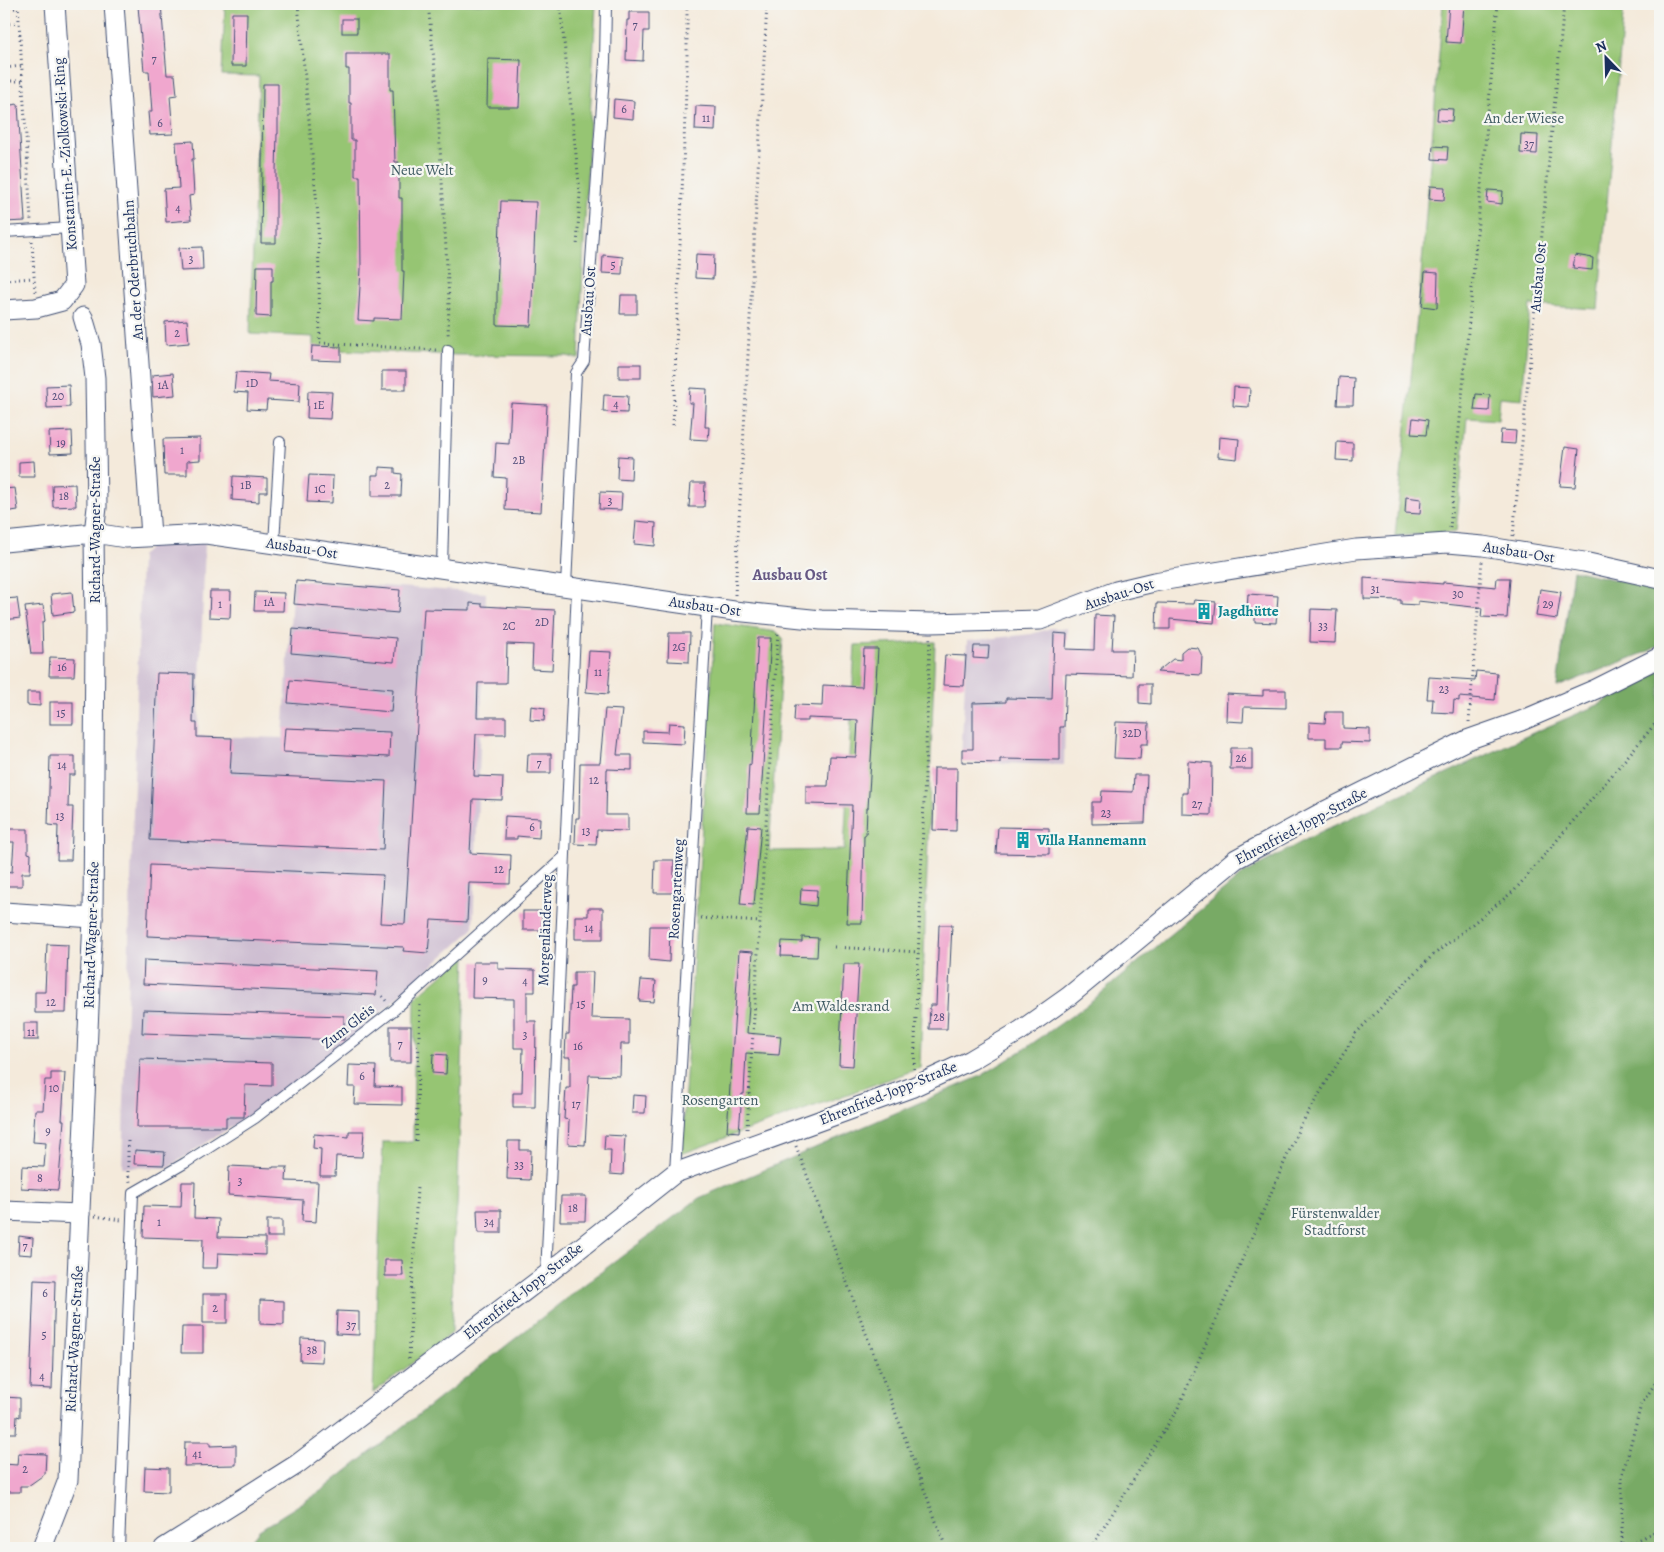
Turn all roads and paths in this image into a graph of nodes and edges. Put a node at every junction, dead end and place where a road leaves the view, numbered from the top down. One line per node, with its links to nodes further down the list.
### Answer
1 (56, 4): 19 (street, Konstantin-E.-Ziolkowski-Ring)
2 (114, 4): 32 (street, An der Oderbruchbahn)
3 (298, 4): 28 (path)
4 (428, 4): 28 (path)
5 (560, 4): 22 (path)
6 (606, 4): 40 (lane, Ausbau Ost)
7 (687, 4): 29 (path)
8 (768, 4): 42 (path)
9 (1498, 4): 34 (path)
10 (1564, 4): 37 (path, Ausbau Ost)
11 (18, 6): 12 (path); 13 (path)
12 (4, 9)
13 (19, 23): 14 (path); 15 (path)
14 (4, 24)
15 (21, 66): 16 (path); 18 (path)
16 (6, 68)
17 (6, 81): 18 (path)
18 (22, 81): 20 (path)
19 (70, 228): 20 (lane); 25 (street, Konstantin-E.-Ziolkowski-Ring)
20 (31, 230): 21 (lane); 23 (path)
21 (4, 232)
22 (577, 249)
23 (34, 278): 24 (path); 25 (path)
24 (4, 280)
25 (36, 308): 26 (street)
26 (4, 310)
27 (83, 317): 31 (street, Richard-Wagner-Straße)
28 (448, 350): 38 (lane)
29 (673, 425)
30 (280, 442): 35 (lane)
31 (94, 533): 32 (street, Ausbau-Ost); 33 (street, Ausbau-Ost); 51 (street, Richard-Wagner-Straße)
32 (151, 536): 35 (street, Ausbau-Ost)
33 (4, 542)
34 (1448, 543): 36 (street, Ausbau-Ost); 44 (street, Ausbau-Ost)
35 (274, 544): 38 (street, Ausbau-Ost)
36 (1483, 546): 37 (street, Ausbau-Ost); 47 (path)
37 (1512, 551): 39 (street, Ausbau-Ost)
38 (442, 567): 40 (street, Ausbau-Ost)
39 (1660, 579)
40 (571, 587): 41 (street, Ausbau-Ost); 48 (lane, Morgenländerweg)
41 (707, 607): 42 (street, Ausbau-Ost); 50 (lane, Rosengartenweg)
42 (734, 611): 43 (street, Ausbau-Ost)
43 (779, 616): 44 (street, Ausbau-Ost); 52 (path)
44 (931, 623): 54 (path)
45 (1660, 657): 47 (street, Ehrenfried-Jopp-Straße)
46 (1660, 718): 75 (path)
47 (1467, 740): 56 (street, Ehrenfried-Jopp-Straße)
48 (563, 858): 55 (lane, Zum Gleis); 67 (lane, Morgenländerweg)
49 (4, 912): 51 (street)
50 (690, 917): 52 (path); 61 (lane, Rosengartenweg)
51 (93, 918): 65 (street, Richard-Wagner-Straße)
52 (760, 922): 60 (path)
53 (834, 947): 54 (path)
54 (918, 952): 56 (path)
55 (421, 986): 59 (path); 63 (lane, Zum Gleis)
56 (913, 1087): 57 (street, Ehrenfried-Jopp-Straße)
57 (791, 1131): 60 (street, Ehrenfried-Jopp-Straße); 74 (path)
58 (128, 1141): 63 (path)
59 (416, 1141)
60 (745, 1147): 61 (street, Ehrenfried-Jopp-Straße)
61 (675, 1173): 67 (street, Ehrenfried-Jopp-Straße)
62 (417, 1187): 69 (path)
63 (133, 1192): 66 (lane)
64 (4, 1211): 65 (street)
65 (80, 1214): 66 (path); 71 (street, Richard-Wagner-Straße)
66 (132, 1222): 72 (lane)
67 (546, 1275): 69 (street, Ehrenfried-Jopp-Straße)
68 (1660, 1376): 76 (path)
69 (408, 1379): 73 (street, Ehrenfried-Jopp-Straße)
70 (1660, 1528): 76 (path)
71 (42, 1548)
72 (120, 1548)
73 (164, 1548)
74 (946, 1548)
75 (1091, 1548)
76 (1621, 1548)

